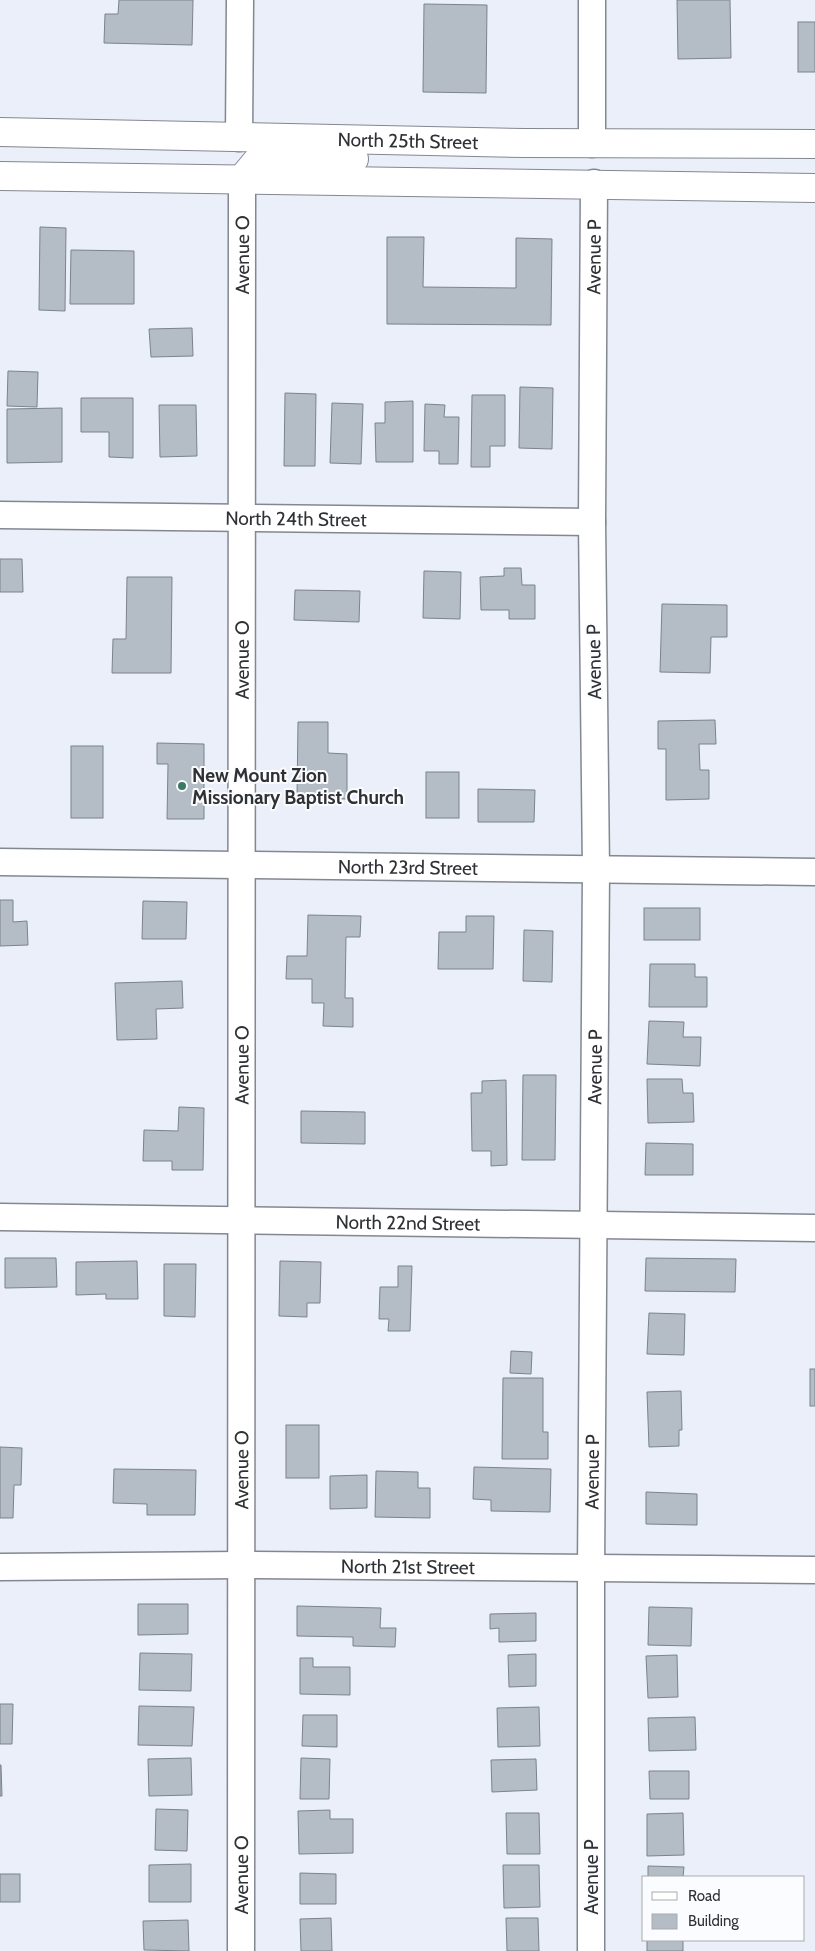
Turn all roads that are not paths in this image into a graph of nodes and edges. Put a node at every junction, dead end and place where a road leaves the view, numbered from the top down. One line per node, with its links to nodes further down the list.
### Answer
1 (240, 0): 4 (street)
2 (592, 0): 6 (street)
3 (0, 132): 4 (main road, North 25th Street)
4 (239, 138): 5 (main road, North 25th Street)
5 (524, 143): 6 (main road, North 25th Street); 9 (main road)
6 (592, 144): 7 (main road, North 25th Street)
7 (815, 144)
8 (0, 176): 9 (main road)
9 (242, 178): 10 (main road); 13 (street, Avenue O)
10 (594, 183): 11 (main road); 14 (street, Avenue P)
11 (815, 188)
12 (0, 515): 13 (street, North 24th Street)
13 (240, 517): 14 (street, North 24th Street); 16 (street, Avenue O)
14 (592, 522): 17 (street, Avenue P)
15 (0, 862): 16 (street, North 23rd Street)
16 (242, 866): 17 (street, North 23rd Street); 20 (street, Avenue O)
17 (596, 870): 18 (street, North 23rd Street); 21 (street, Avenue P)
18 (815, 872)
19 (0, 1217): 20 (street, North 22nd Street)
20 (242, 1219): 21 (street, North 22nd Street); 23 (street, Avenue O)
21 (595, 1224): 22 (street, North 22nd Street); 25 (street, Avenue P)
22 (815, 1228)
23 (243, 1565): 24 (street, North 21st Street); 25 (street, North 21st Street); 27 (street, Avenue O)
24 (0, 1567)
25 (591, 1570): 26 (street, North 21st Street); 28 (street, Avenue P)
26 (815, 1570)
27 (241, 1951)
28 (591, 1951)

